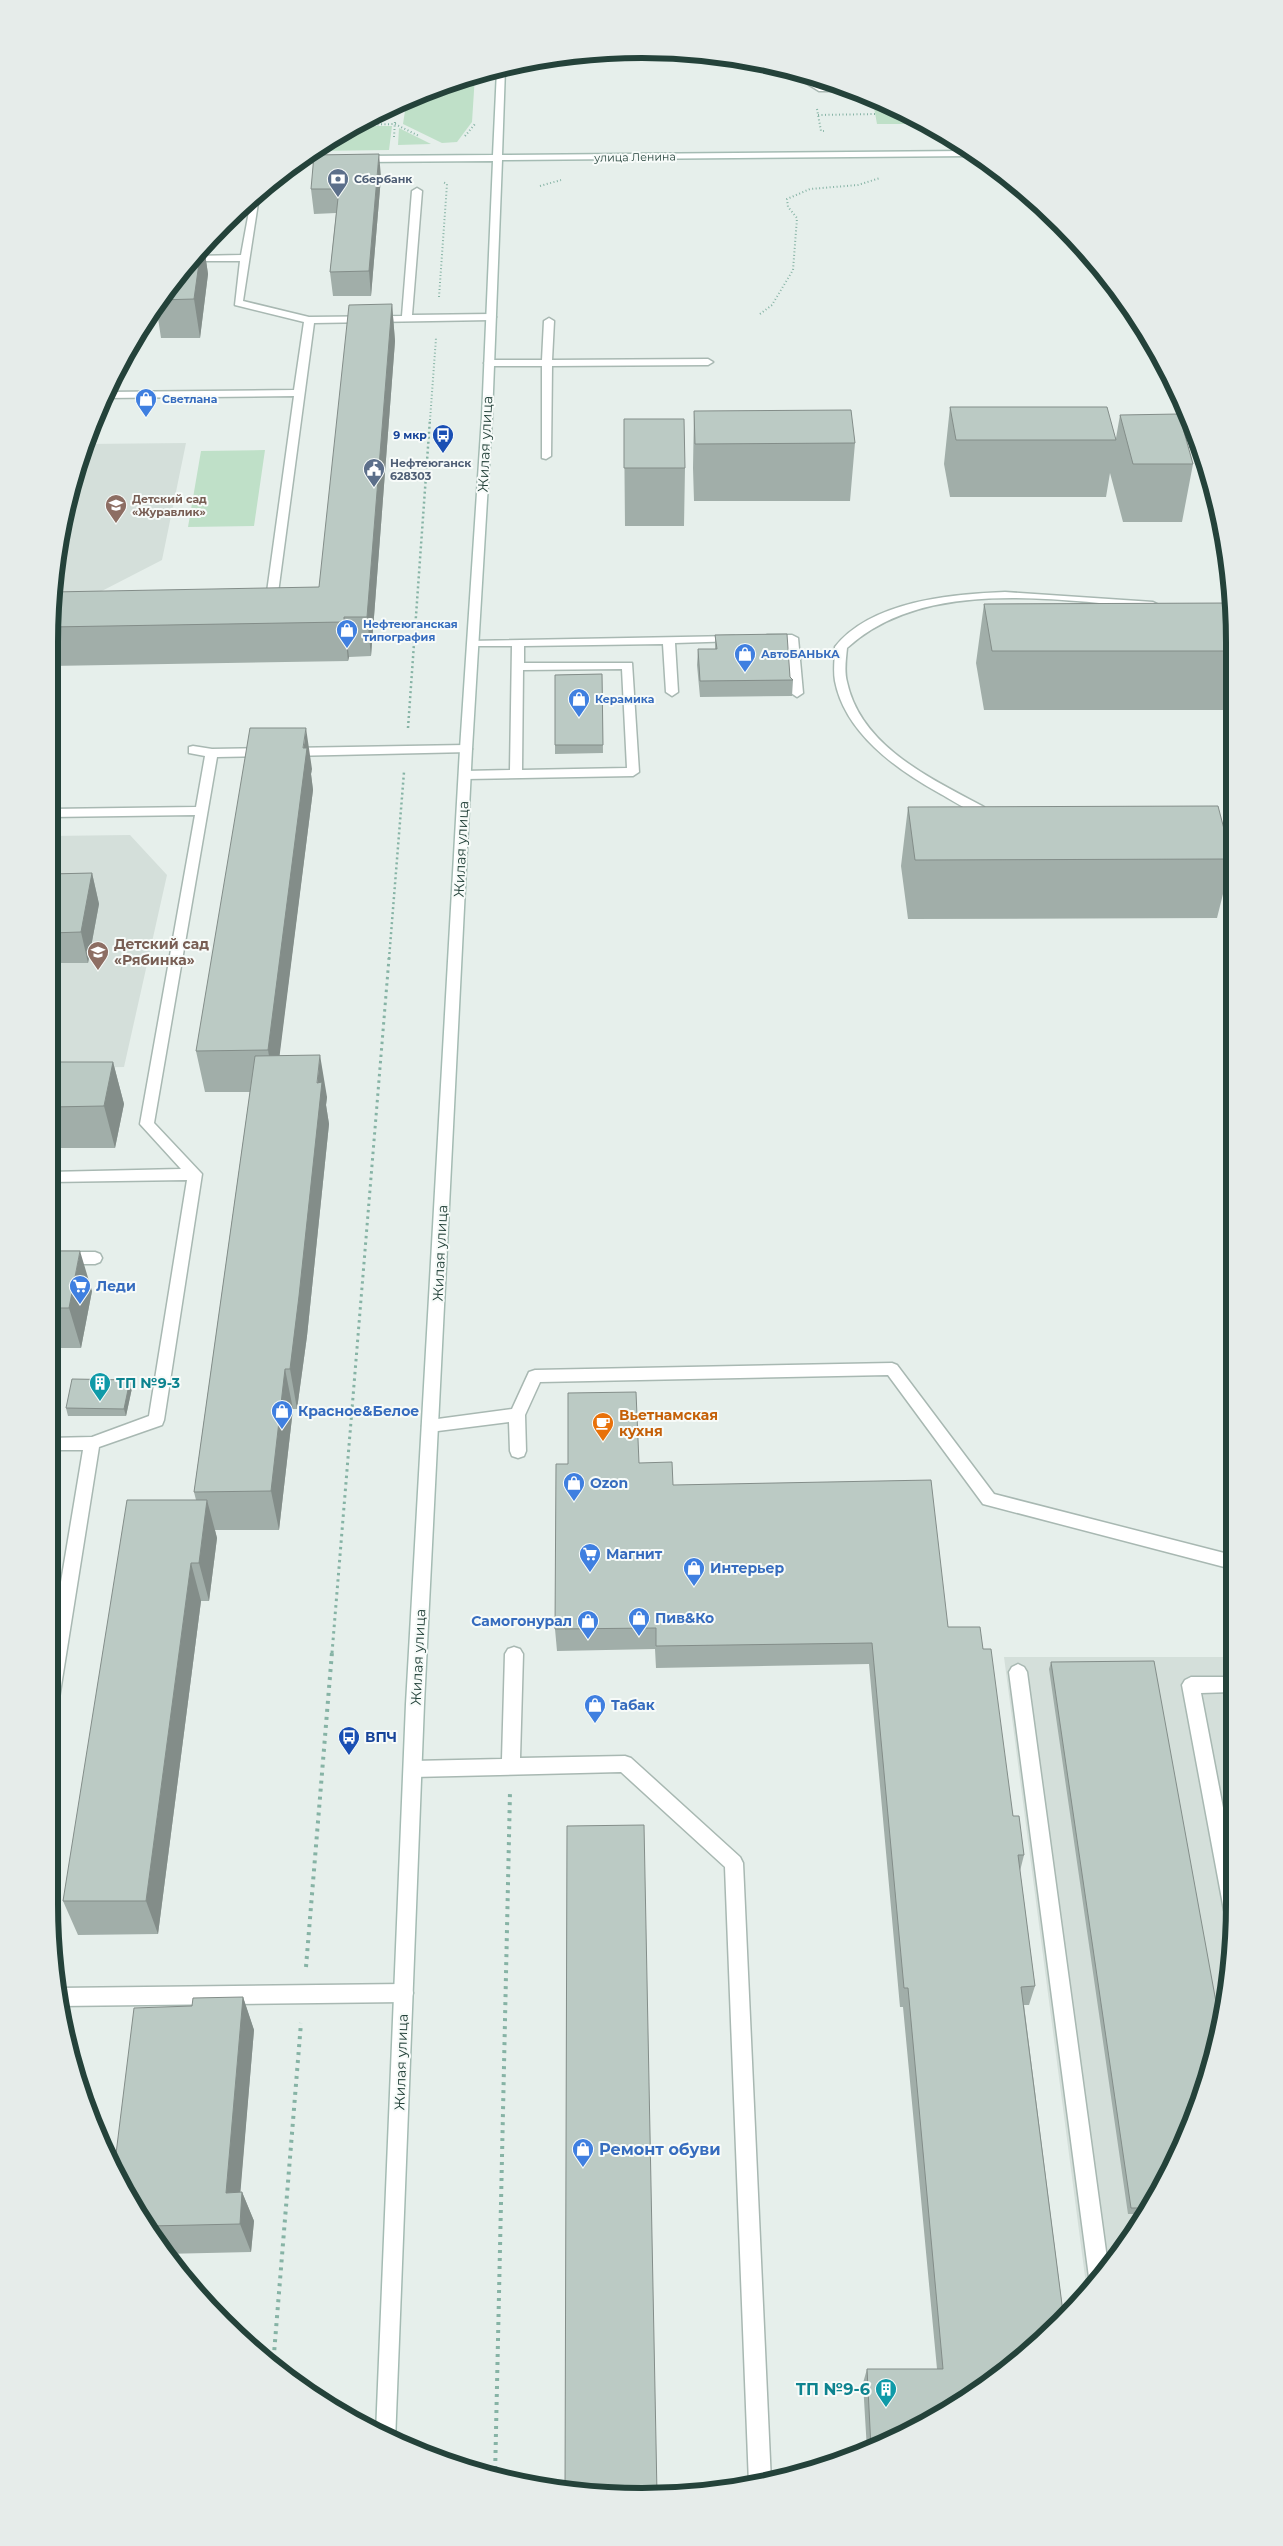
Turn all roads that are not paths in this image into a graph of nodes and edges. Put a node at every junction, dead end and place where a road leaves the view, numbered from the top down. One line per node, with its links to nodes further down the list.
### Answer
1 (501, 75): 5 (main road, Жилая улица)
2 (810, 82): 3 (main road)
3 (831, 89)
4 (963, 154): 5 (main road, улица Ленина)
5 (498, 158): 8 (main road, улица Ленина); 13 (main road, Жилая улица)
6 (311, 160): 7 (main road)
7 (340, 160)
8 (350, 160)
9 (417, 191): 14 (main road)
10 (255, 203): 11 (main road)
11 (245, 258): 12 (main road); 15 (main road)
12 (200, 259)
13 (491, 318): 14 (main road); 18 (main road, Жилая улица)
14 (407, 319): 15 (main road)
15 (309, 320): 20 (main road)
16 (548, 321): 19 (main road)
17 (708, 362): 19 (main road)
18 (489, 363): 19 (main road); 29 (main road, Жилая улица)
19 (547, 363): 24 (main road)
20 (299, 393): 21 (main road); 25 (main road)
21 (113, 394)
22 (1161, 443): 23 (main road)
23 (1191, 444)
24 (546, 456)
25 (248, 603)
26 (1168, 606): 38 (main road)
27 (669, 640): 28 (main road); 31 (main road); 32 (main road)
28 (518, 642): 29 (main road); 30 (main road)
29 (473, 643): 33 (main road, Жилая улица)
30 (518, 667): 36 (main road); 36 (main road)
31 (672, 692)
32 (797, 693)
33 (466, 749): 35 (main road); 37 (main road, Жилая улица)
34 (193, 750): 35 (main road)
35 (212, 753): 39 (main road)
36 (516, 774): 37 (main road)
37 (465, 775): 46 (main road, Жилая улица)
38 (980, 810)
39 (201, 811): 40 (main road); 41 (main road)
40 (58, 813)
41 (196, 1174): 42 (main road); 48 (main road)
42 (58, 1177)
43 (58, 1258): 44 (main road)
44 (95, 1258)
45 (517, 1415): 46 (main road); 49 (main road); 50 (main road)
46 (430, 1426): 56 (main road, Жилая улица)
47 (58, 1444): 48 (main road)
48 (92, 1444): 51 (main road)
49 (518, 1451)
50 (1226, 1560)
51 (58, 1608)
52 (514, 1654): 55 (main road)
53 (1018, 1672): 60 (main road)
54 (1226, 1685): 57 (main road)
55 (511, 1767): 56 (main road); 62 (main road)
56 (413, 1769): 58 (main road, Жилая улица)
57 (1226, 1873)
58 (404, 1993): 59 (main road); 61 (main road, Жилая улица)
59 (65, 1997)
60 (1098, 2269)
61 (386, 2430)
62 (760, 2476)

